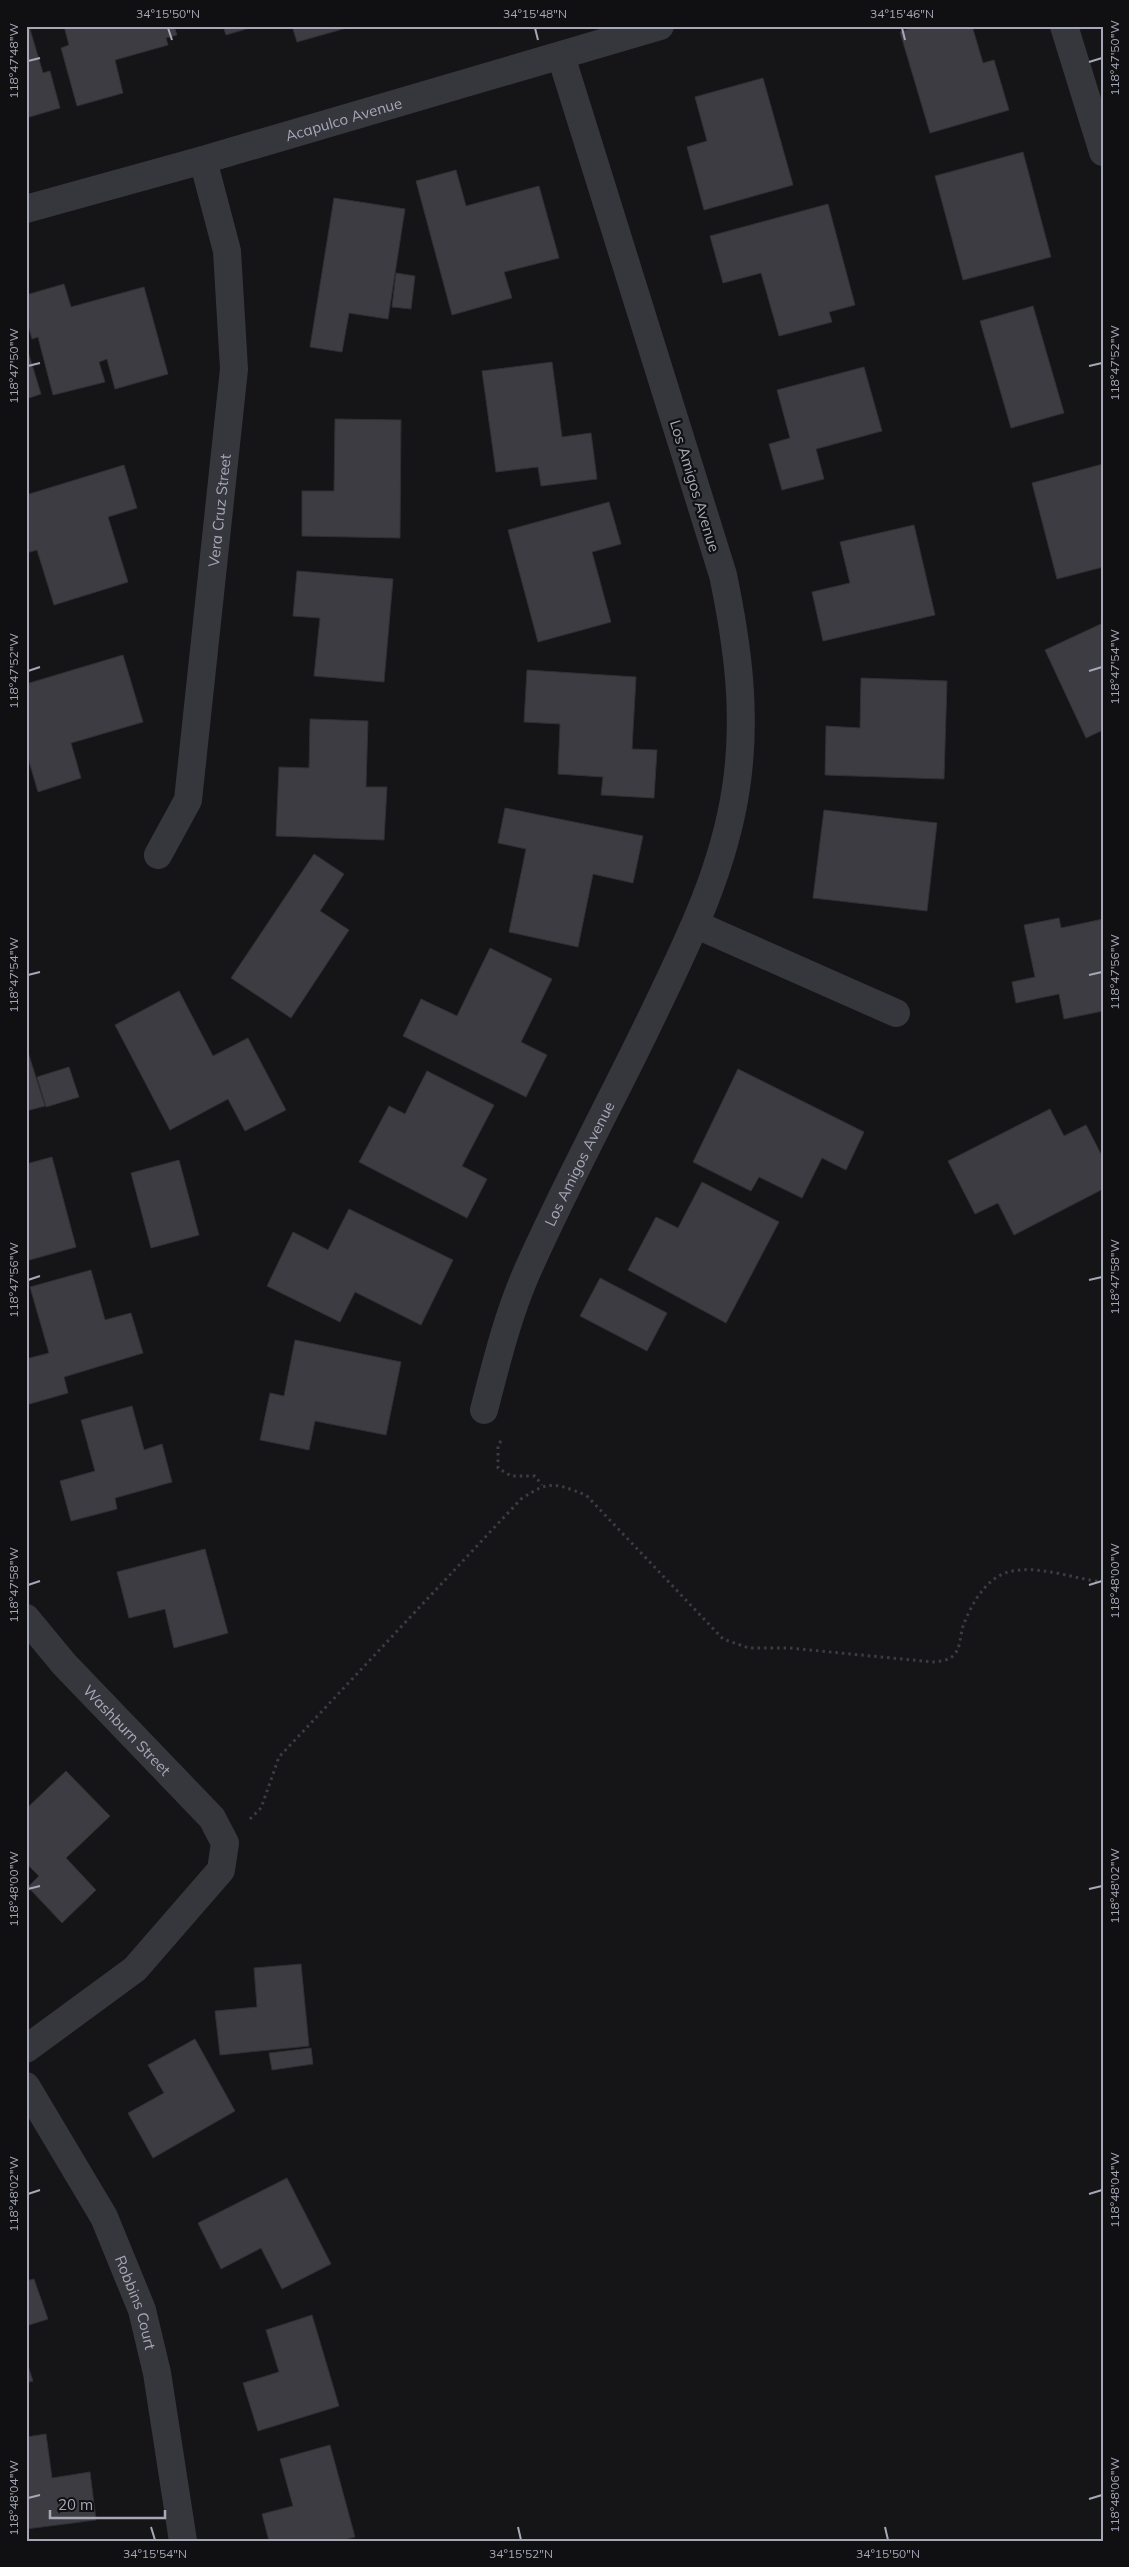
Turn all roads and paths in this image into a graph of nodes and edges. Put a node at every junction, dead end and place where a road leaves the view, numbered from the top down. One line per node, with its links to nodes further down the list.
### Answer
1 (660, 26): 3 (street, Acapulco Avenue)
2 (1064, 26): 4 (street)
3 (561, 56): 5 (street, Acapulco Avenue); 8 (street, Los Amigos Avenue)
4 (1103, 152)
5 (203, 160): 6 (street, Acapulco Avenue); 7 (street, Vera Cruz Street)
6 (26, 209)
7 (158, 855)
8 (697, 925): 9 (street); 10 (street, Los Amigos Avenue)
9 (896, 1014)
10 (484, 1410)
11 (503, 1438): 12 (path)
12 (542, 1485): 13 (path); 15 (path)
13 (1103, 1582)
14 (26, 1618): 15 (street, Washburn Street)
15 (225, 1844): 16 (street)
16 (26, 2050)
17 (26, 2086): 18 (street, Robbins Court)
18 (183, 2541)

